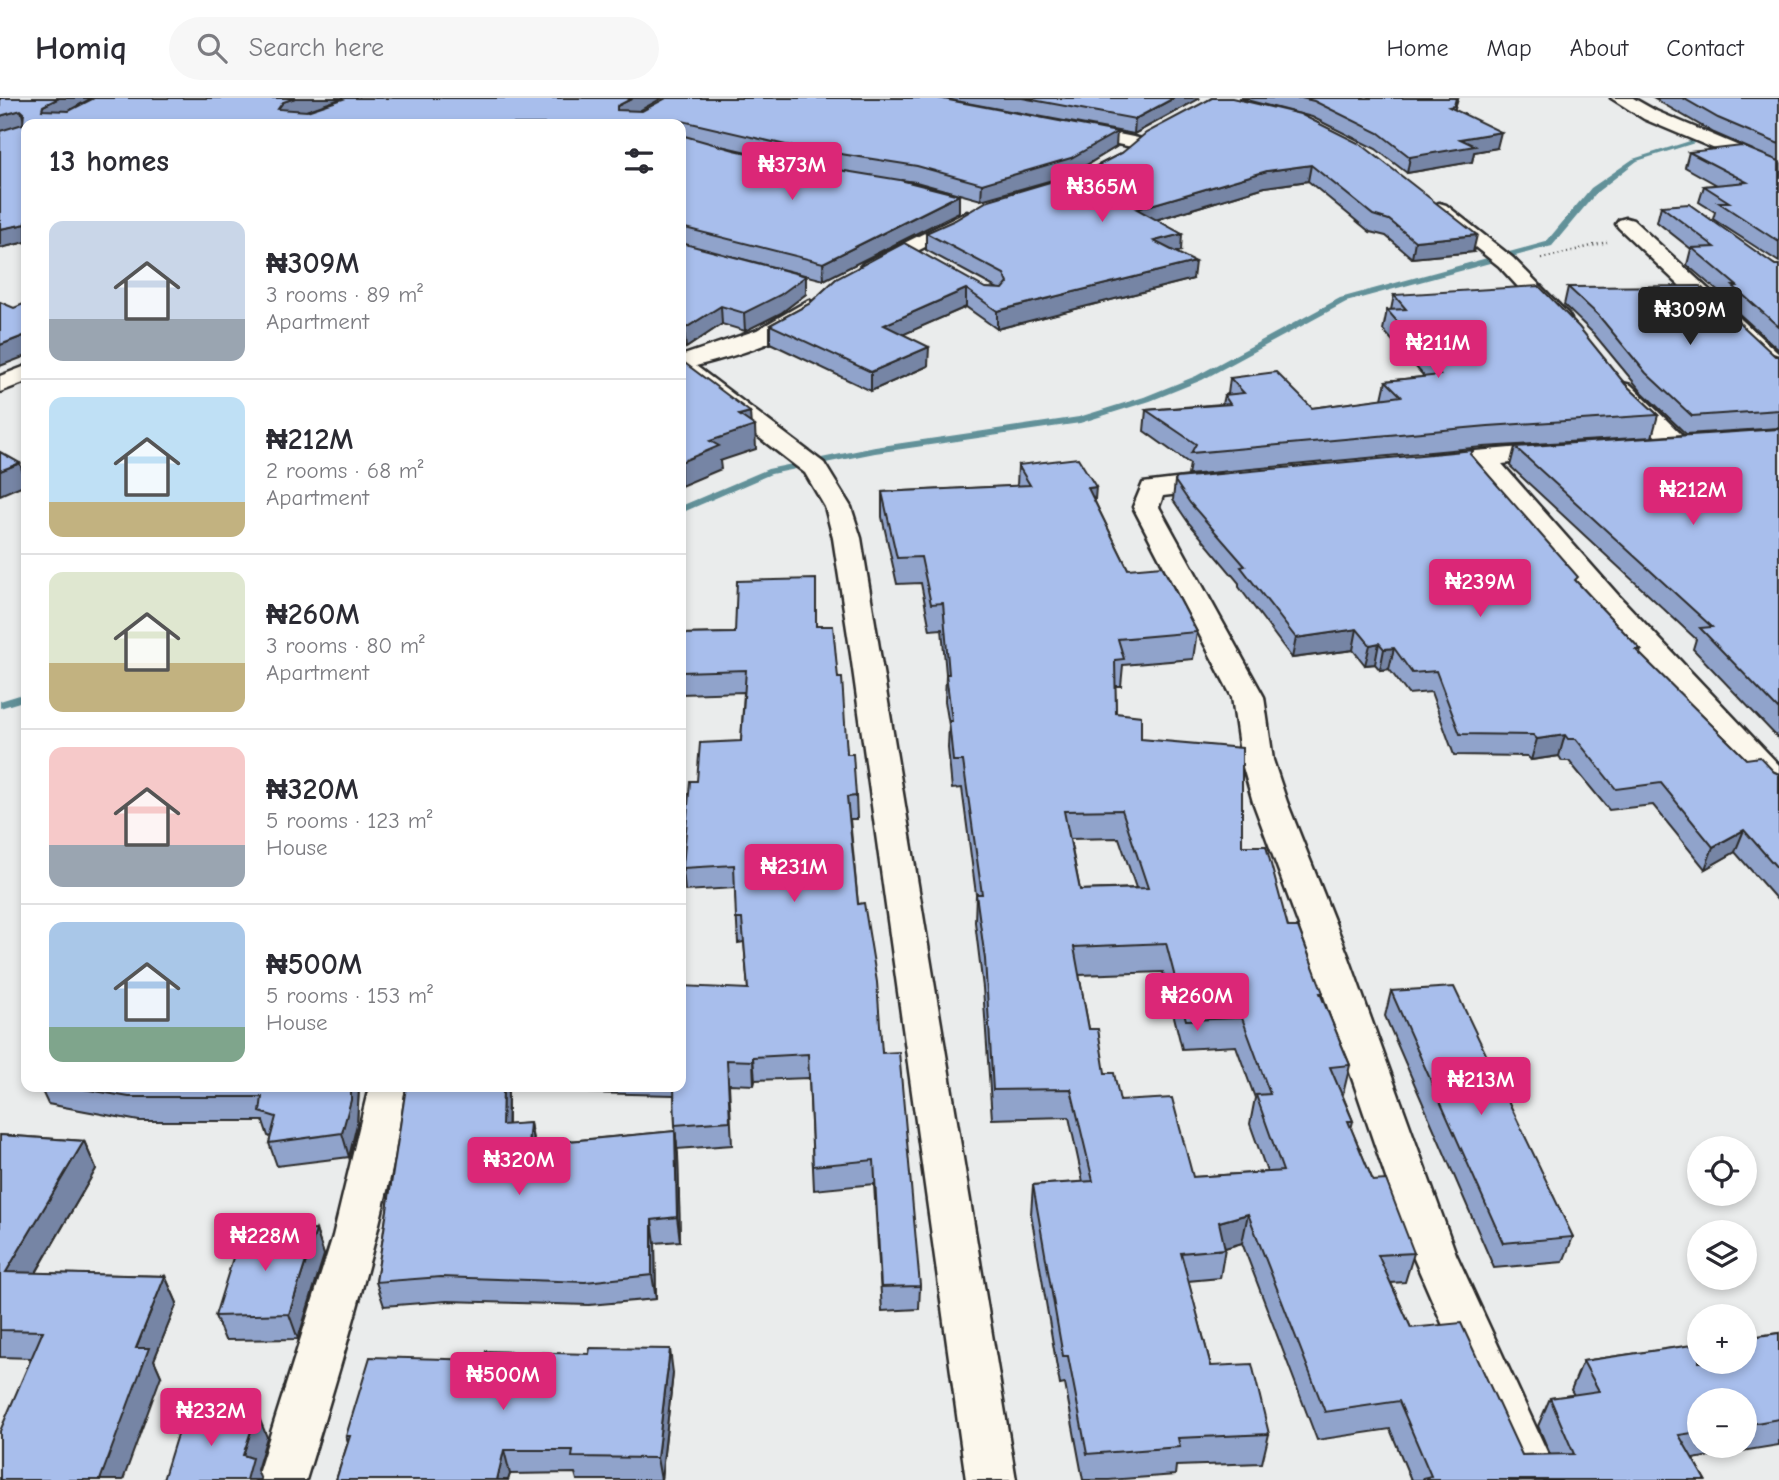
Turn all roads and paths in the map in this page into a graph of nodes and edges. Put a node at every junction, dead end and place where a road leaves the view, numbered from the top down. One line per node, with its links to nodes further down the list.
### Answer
1 (1620, 98): 6 (street)
2 (1058, 128): 4 (street)
3 (1159, 131): 4 (street)
4 (1137, 143): 5 (street)
5 (1120, 156)
6 (1779, 170)
7 (1423, 197): 12 (street)
8 (955, 201): 10 (street)
9 (1632, 230): 12 (path); 17 (street)
10 (904, 249): 11 (street); 13 (street)
11 (926, 262)
12 (1508, 264): 15 (street)
13 (849, 279)
14 (827, 290): 16 (street)
15 (1574, 332)
16 (686, 363)
17 (1779, 367)
18 (686, 369): 30 (street)
19 (1608, 372): 22 (street)
20 (21, 375): 21 (street)
21 (0, 385)
22 (1639, 447)
23 (1586, 451): 24 (street)
24 (1483, 458): 25 (street); 27 (street)
25 (1402, 465)
26 (1240, 480): 31 (street)
27 (1779, 785)
28 (388, 1092): 29 (street)
29 (281, 1480)
30 (991, 1480)
31 (1535, 1480)

